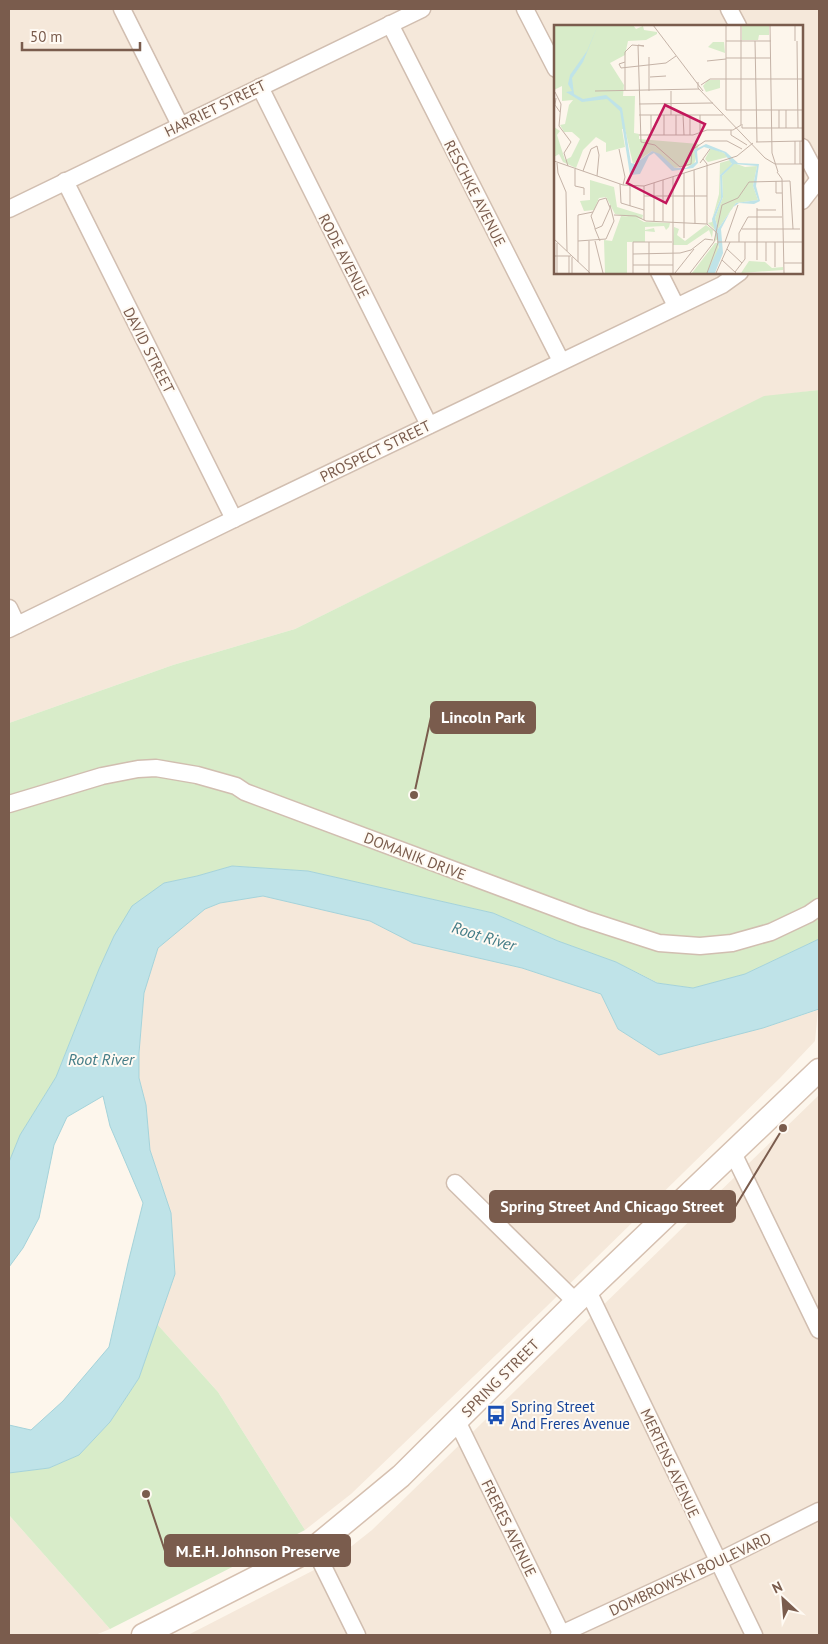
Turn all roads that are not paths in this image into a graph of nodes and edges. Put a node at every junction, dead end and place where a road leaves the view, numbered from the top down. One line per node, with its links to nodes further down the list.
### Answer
1 (122, 9): 9 (street)
2 (422, 9): 5 (street, HARRIET STREET)
3 (525, 9): 7 (street)
4 (729, 9): 6 (street)
5 (390, 24): 8 (street, HARRIET STREET); 18 (street, RESCHKE AVENUE)
6 (737, 25)
7 (554, 65)
8 (260, 87): 9 (street, HARRIET STREET); 19 (street, RODE AVENUE)
9 (180, 125): 12 (street, HARRIET STREET)
10 (803, 149): 11 (street)
11 (819, 179): 13 (street)
12 (64, 181): 14 (street, HARRIET STREET); 20 (street, DAVID STREET)
13 (803, 199)
14 (9, 209)
15 (660, 274): 17 (street)
16 (737, 274): 17 (street, PROSPECT STREET)
17 (676, 306): 18 (street, PROSPECT STREET)
18 (561, 362): 19 (street, PROSPECT STREET)
19 (429, 425): 20 (street, PROSPECT STREET)
20 (234, 519): 22 (street, PROSPECT STREET)
21 (9, 608): 22 (street)
22 (13, 627)
23 (9, 804): 24 (street, DOMANIK DRIVE)
24 (819, 907)
25 (819, 1070): 26 (main road, SPRING STREET)
26 (733, 1153): 28 (main road, SPRING STREET); 29 (street)
27 (455, 1183): 28 (street, MERTENS AVENUE)
28 (582, 1297): 30 (main road, SPRING STREET); 33 (street, MERTENS AVENUE)
29 (819, 1330)
30 (456, 1421): 32 (main road, SPRING STREET); 36 (street, FRERES AVENUE)
31 (819, 1511): 33 (street, DOMBROWSKI BOULEVARD)
32 (314, 1548): 34 (main road, SPRING STREET); 35 (street)
33 (717, 1562): 36 (street, DOMBROWSKI BOULEVARD); 37 (street, MERTENS AVENUE)
34 (143, 1635)
35 (357, 1635)
36 (561, 1635)
37 (754, 1635)

